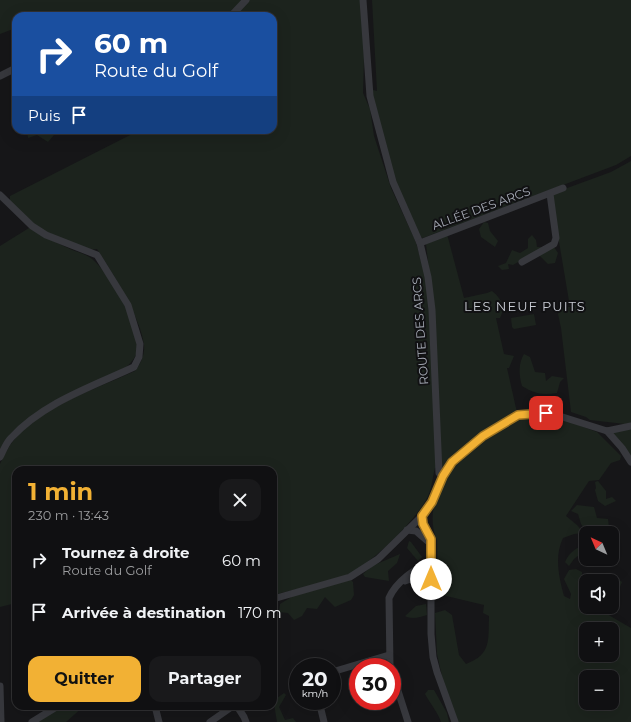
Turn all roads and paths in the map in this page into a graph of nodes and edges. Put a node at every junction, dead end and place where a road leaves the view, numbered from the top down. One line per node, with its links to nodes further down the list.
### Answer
1 (246, 0): 3 (street)
2 (363, 0): 9 (street, ROUTE DES ARCS)
3 (235, 12)
4 (12, 70): 5 (street)
5 (0, 76)
6 (563, 188): 7 (street, ALLÉE DES ARCS)
7 (550, 194): 9 (street, ALLÉE DES ARCS); 10 (street, ALLÉE DES ARCS)
8 (0, 195): 13 (street)
9 (420, 243): 15 (street, ROUTE DES ARCS)
10 (522, 262)
11 (631, 426): 12 (street)
12 (607, 431): 14 (street); 15 (street)
13 (0, 457)
14 (631, 462)
15 (443, 476): 16 (street)
16 (422, 516): 17 (street); 18 (street)
17 (407, 530): 18 (street); 22 (street)
18 (431, 543): 19 (street)
19 (431, 562): 20 (street); 21 (street)
20 (431, 579): 21 (street); 40 (street)
21 (401, 582): 23 (street)
22 (277, 598)
23 (389, 655): 24 (street); 25 (street)
24 (389, 658)
25 (341, 669)
26 (0, 686): 33 (street)
27 (401, 700): 39 (street)
28 (52, 710): 34 (street)
29 (156, 710): 35 (street)
30 (227, 710): 36 (street)
31 (239, 710): 37 (street)
32 (321, 710): 38 (street)
33 (1, 722)
34 (32, 722)
35 (159, 722)
36 (210, 722)
37 (246, 722)
38 (324, 722)
39 (408, 722)
40 (455, 722)

